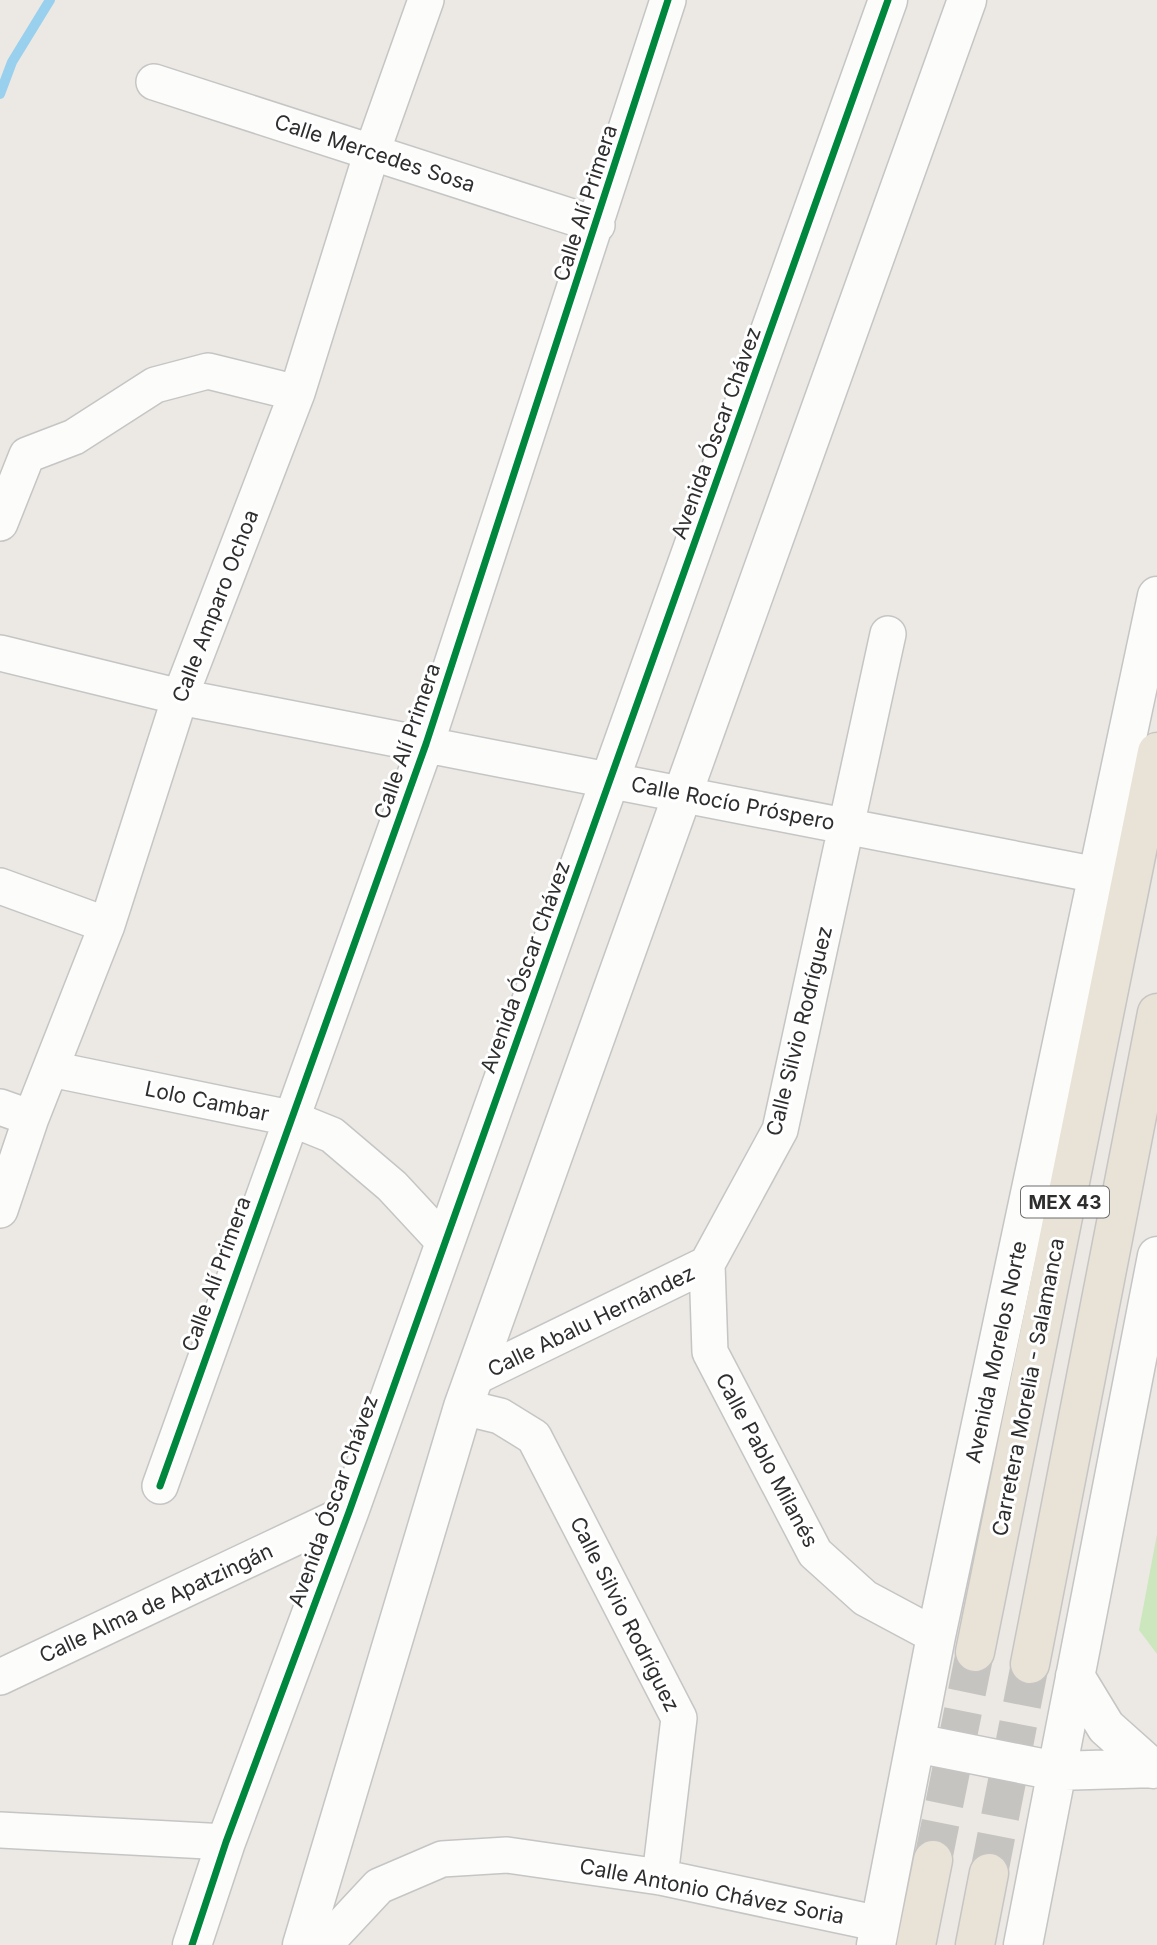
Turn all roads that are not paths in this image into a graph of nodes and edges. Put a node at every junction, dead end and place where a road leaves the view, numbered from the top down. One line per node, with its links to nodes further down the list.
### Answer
1 (426, 0): 6 (street, Calle Amparo Ochoa)
2 (668, 0): 7 (street, Calle Alí Primera)
3 (888, 0): 16 (street, Avenida Óscar Chávez)
4 (967, 0): 17 (street)
5 (154, 82): 6 (street, Calle Mercedes Sosa)
6 (372, 152): 7 (street, Calle Mercedes Sosa); 8 (street, Calle Amparo Ochoa)
7 (597, 225): 14 (street, Calle Alí Primera)
8 (297, 393): 9 (street); 13 (street, Calle Amparo Ochoa)
9 (0, 523)
10 (1157, 596): 19 (street, Avenida Morelos Norte)
11 (888, 634): 18 (street, Calle Silvio Rodríguez)
12 (0, 653): 13 (street, Calle Rocío Próspero)
13 (180, 697): 14 (street, Calle Rocío Próspero); 21 (street, Calle Amparo Ochoa)
14 (426, 744): 16 (street, Calle Rocío Próspero); 25 (street, Calle Alí Primera)
15 (1157, 752): 34 (highway, Carretera Morelia - Salamanca / MEX 43)
16 (611, 780): 17 (street, Calle Rocío Próspero); 27 (street, Avenida Óscar Chávez)
17 (684, 794): 18 (street, Calle Rocío Próspero); 30 (street)
18 (846, 825): 19 (street, Calle Rocío Próspero); 29 (street, Calle Silvio Rodríguez)
19 (1097, 875): 33 (street, Avenida Morelos Norte)
20 (0, 886): 21 (street)
21 (107, 925): 23 (street, Calle Amparo Ochoa)
22 (1157, 1013): 35 (highway, MEX 43)
23 (51, 1069): 24 (street, Calle Amparo Ochoa); 25 (street, Lolo Cambar)
24 (15, 1113): 26 (street, Calle Amparo Ochoa)
25 (290, 1118): 27 (street, Lolo Cambar); 31 (street, Calle Alí Primera)
26 (0, 1210)
27 (444, 1242): 32 (street, Avenida Óscar Chávez)
28 (1157, 1256): 36 (street)
29 (707, 1264): 30 (street, Calle Abalu Hernández); 33 (street, Calle Pablo Milanés)
30 (469, 1392): 45 (street, Calle Silvio Rodríguez); 48 (street)
31 (160, 1486)
32 (349, 1512): 37 (street, Calle Alma de Apatzingán); 42 (street, Avenida Óscar Chávez)
33 (936, 1636): 38 (street, Avenida Morelos Norte)
34 (975, 1652)
35 (1030, 1664)
36 (1075, 1676): 39 (street); 40 (street)
37 (0, 1677)
38 (916, 1743): 40 (street); 46 (street, Avenida Morelos Norte)
39 (1155, 1769): 40 (street)
40 (1056, 1771): 52 (street)
41 (0, 1830): 42 (street)
42 (226, 1842): 47 (street, Avenida Óscar Chávez)
43 (933, 1860): 50 (highway)
44 (989, 1873): 51 (highway)
45 (660, 1877): 46 (street, Calle Antonio Chávez Soria); 49 (street, Calle Antonio Chávez Soria)
46 (878, 1934)
47 (192, 1945)
48 (302, 1945)
49 (324, 1945)
50 (916, 1945)
51 (975, 1945)
52 (1023, 1945)

